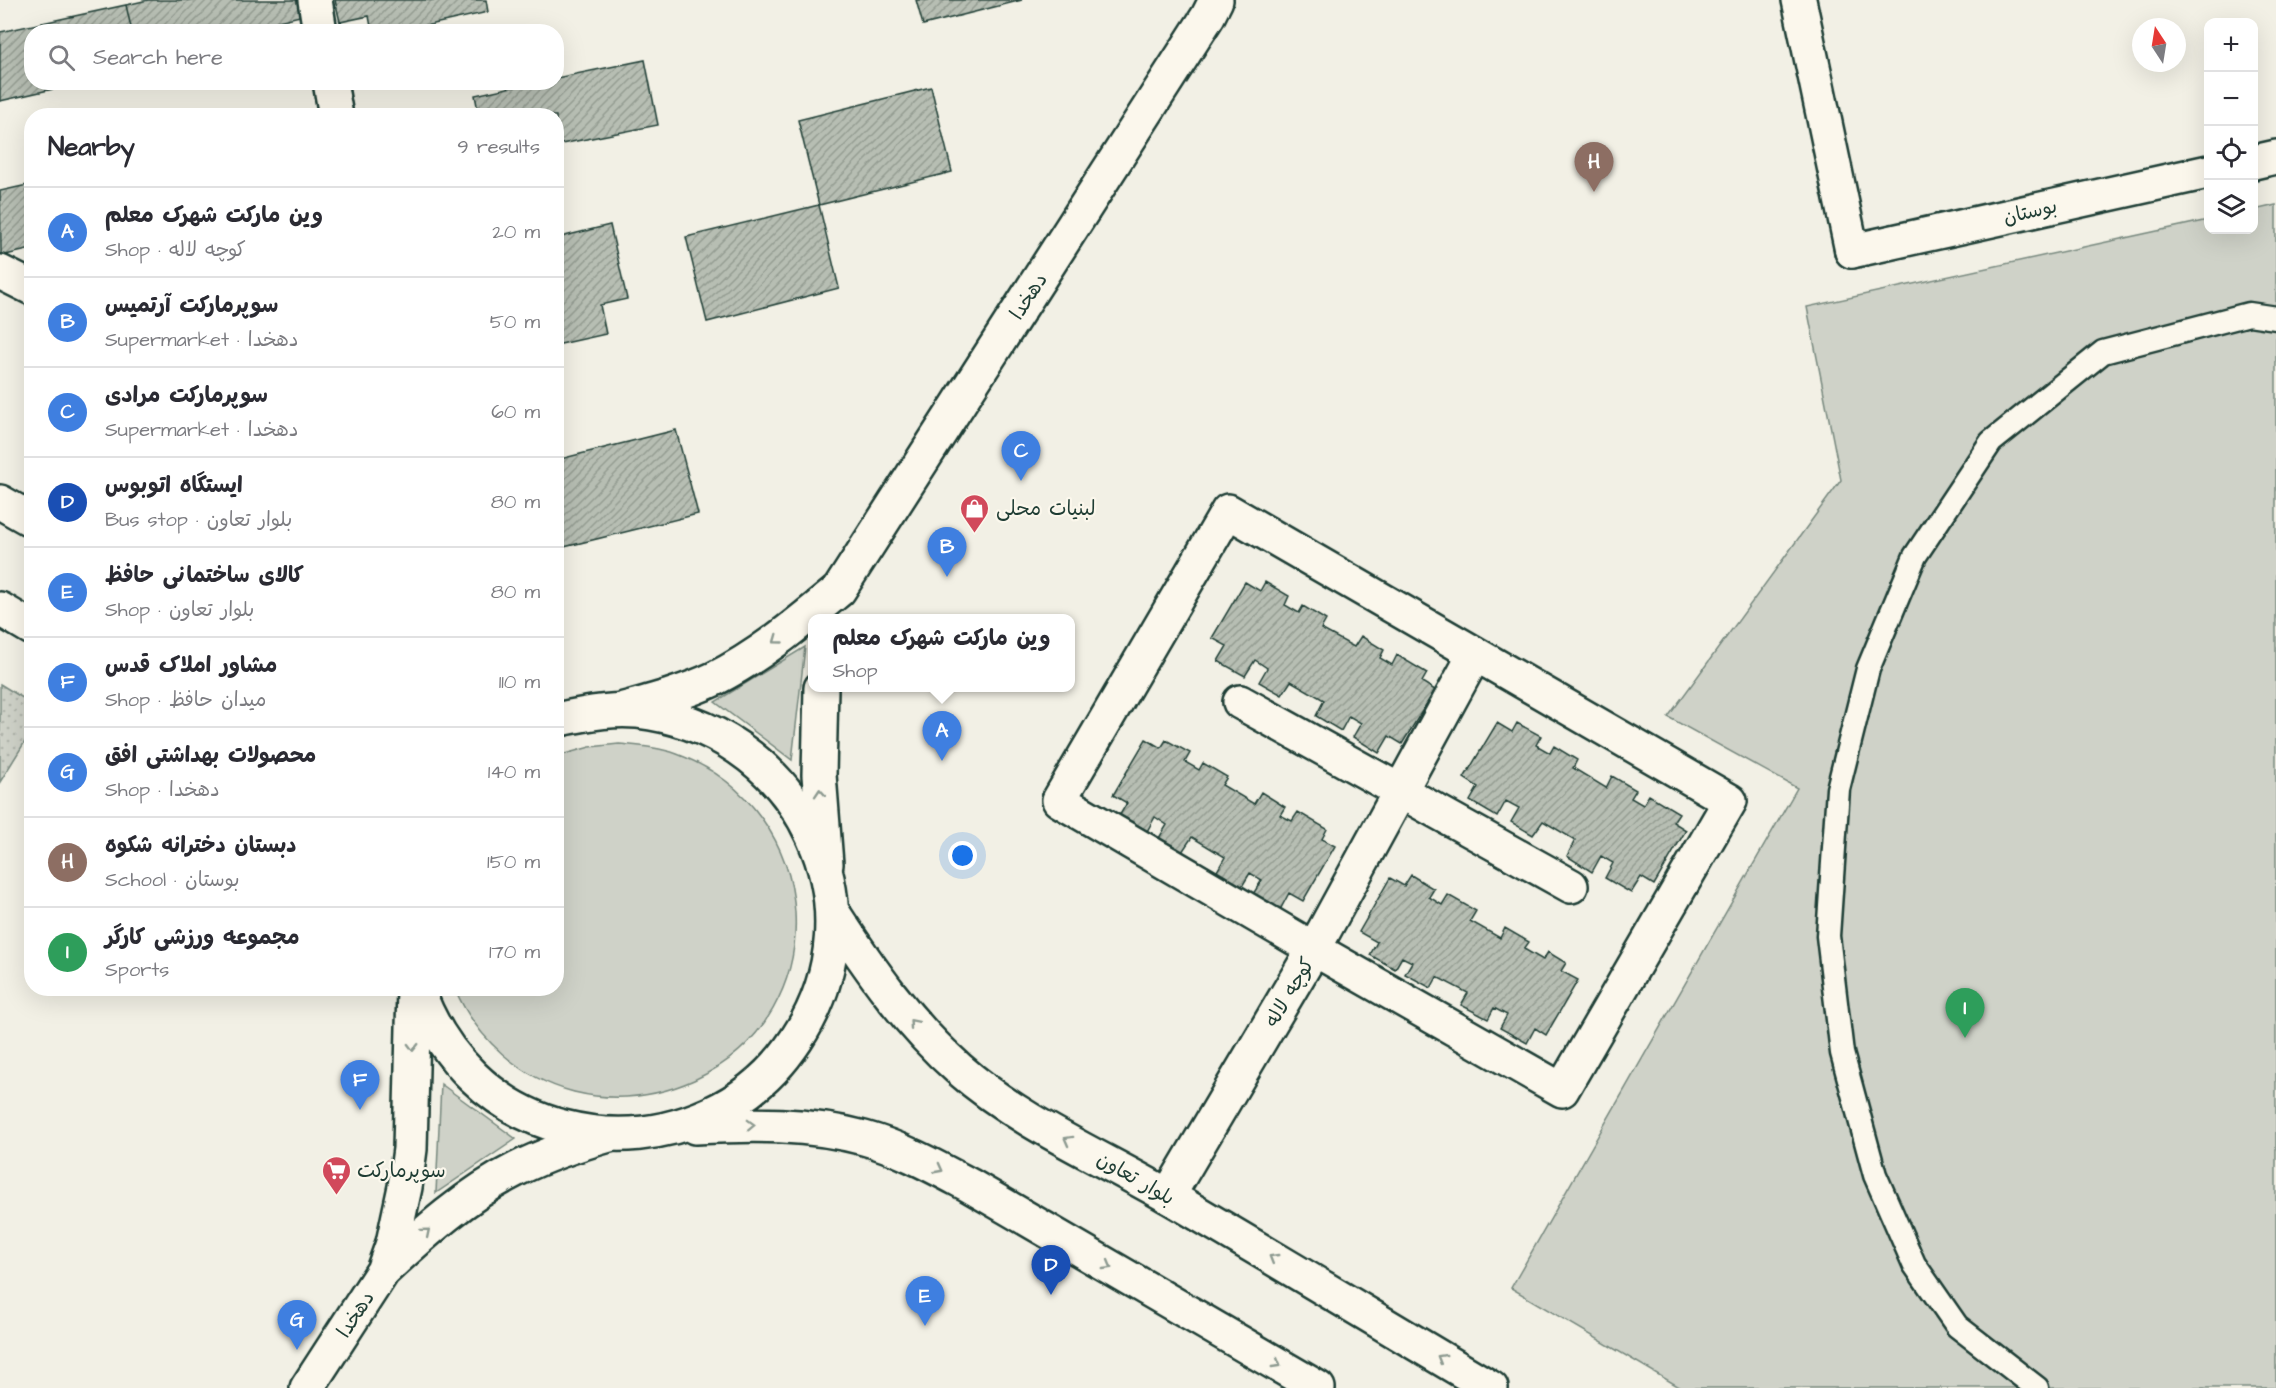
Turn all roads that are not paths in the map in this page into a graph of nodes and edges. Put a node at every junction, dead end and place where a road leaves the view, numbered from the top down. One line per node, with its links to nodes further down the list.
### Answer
1 (315, 0): 4 (street)
2 (1216, 0): 15 (street, دهخدا)
3 (1799, 0): 9 (street, بوستان)
4 (320, 24)
5 (331, 90): 6 (street)
6 (335, 108)
7 (2276, 157): 8 (street)
8 (2258, 161)
9 (2204, 173)
10 (0, 272): 11 (street)
11 (24, 284)
12 (2276, 318): 39 (lane)
13 (0, 502): 14 (street)
14 (24, 516)
15 (836, 604): 17 (street, دهخدا, one-way to 17)
16 (0, 609): 19 (street)
17 (818, 614)
18 (808, 619): 23 (street, دهخدا, one-way to 23)
19 (24, 623)
20 (1475, 654): 25 (street); 29 (street); 29 (street, کوچه لاله)
21 (821, 692): 26 (street, one-way to 21)
22 (1240, 702): 25 (street)
23 (621, 710): 24 (street); 26 (street)
24 (564, 718)
25 (1400, 790): 27 (street); 29 (street)
26 (826, 872): 28 (street)
27 (1571, 886)
28 (832, 911): 32 (street); 34 (street, بلوار تعاون, one-way to 28)
29 (1314, 949): 34 (street, کوچه لاله)
30 (415, 996): 35 (street, one-way to 35)
31 (419, 996): 33 (street)
32 (672, 1128): 33 (street); 37 (street, one-way to 37)
33 (609, 1134): 35 (street, one-way to 33)
34 (1168, 1196): 38 (street, بلوار تعاون, one-way to 34)
35 (383, 1271): 36 (street, دهخدا)
36 (307, 1388)
37 (1318, 1388)
38 (1491, 1388)
39 (2037, 1388)

